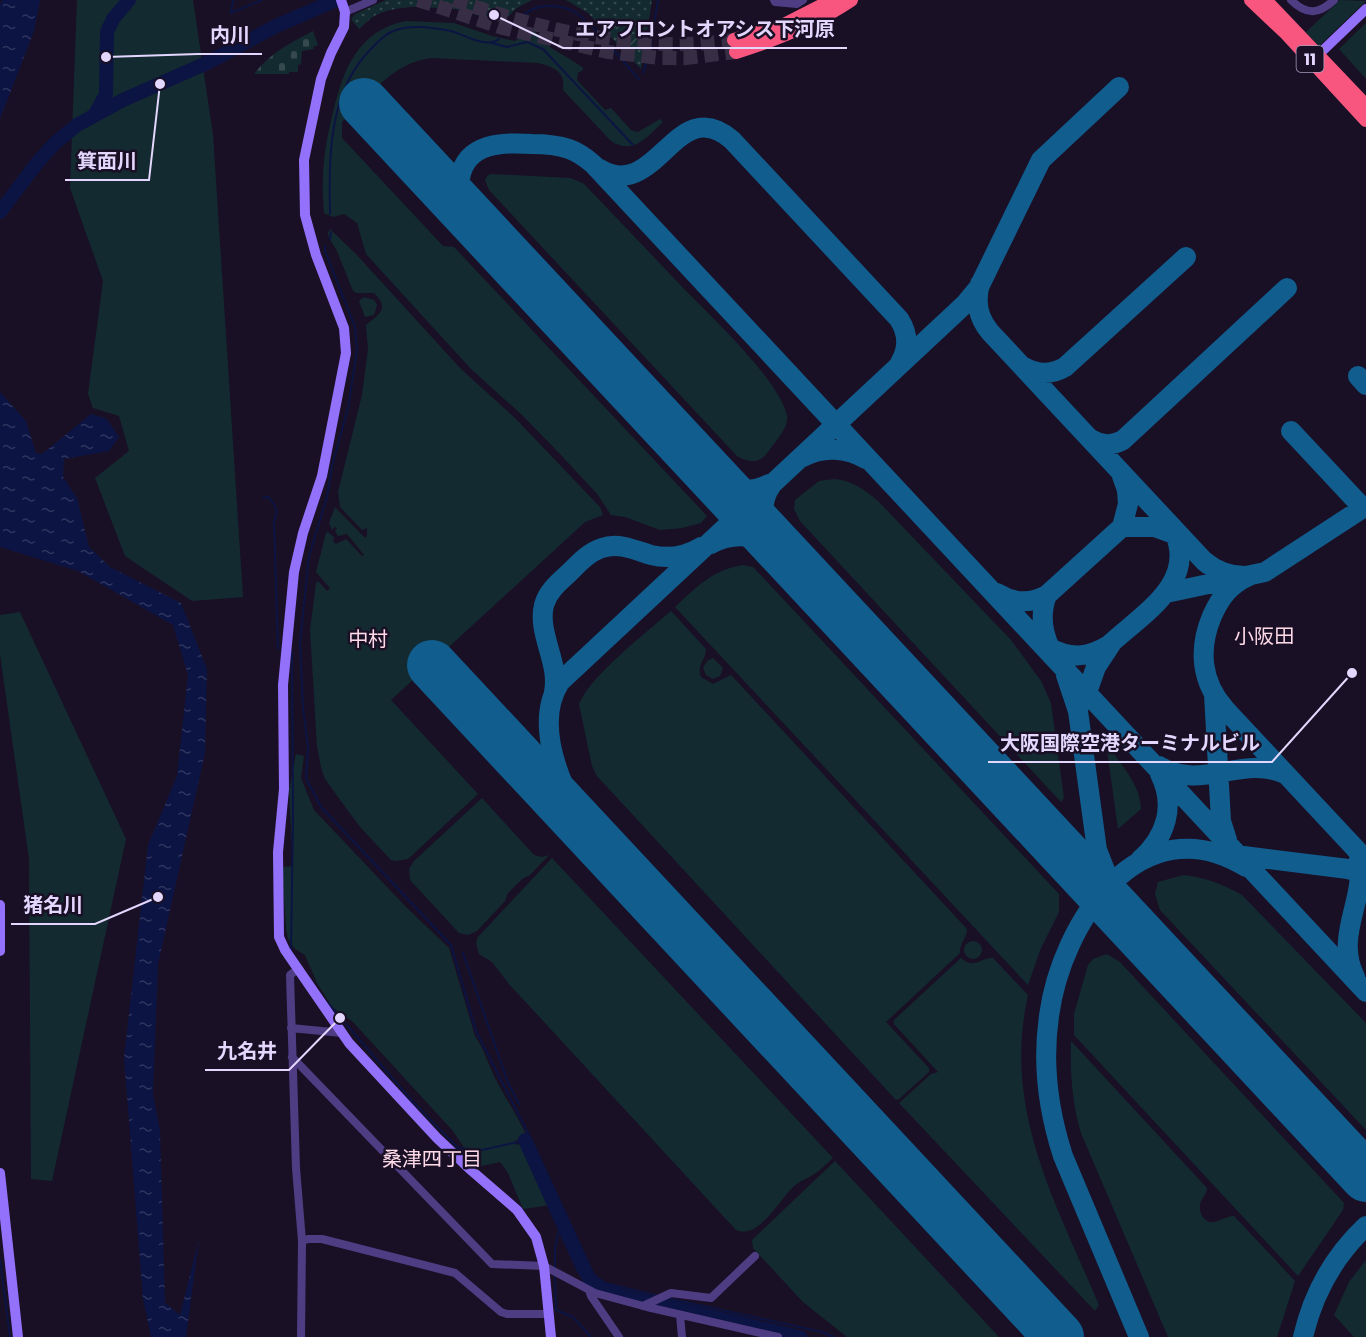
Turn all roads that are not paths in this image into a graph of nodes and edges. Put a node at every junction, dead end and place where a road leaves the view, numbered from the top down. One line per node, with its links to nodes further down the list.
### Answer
1 (373, 0): 11 (street)
2 (774, 0): 3 (street)
3 (803, 0)
4 (833, 0): 5 (highway)
5 (851, 0)
6 (1251, 0): 15 (highway, 11)
7 (1265, 0): 13 (highway, 11, bridge)
8 (1291, 0): 10 (street)
9 (1334, 0): 10 (street)
10 (1301, 4)
11 (344, 7): 18 (street)
12 (1366, 9): 14 (street)
13 (1366, 106)
14 (1366, 112)
15 (1366, 120)
16 (0, 905): 17 (street)
17 (0, 951)
18 (298, 969): 19 (street); 20 (street)
19 (291, 1028): 20 (street); 21 (street)
20 (342, 1033): 26 (street)
21 (292, 1057): 23 (street); 26 (street)
22 (0, 1173): 24 (street)
23 (302, 1241): 29 (street); 32 (street)
24 (4, 1252): 31 (street)
25 (755, 1256): 28 (street)
26 (544, 1266): 27 (street); 29 (street)
27 (589, 1290): 28 (street); 34 (street)
28 (643, 1306): 30 (street)
29 (549, 1314): 33 (street)
30 (680, 1314): 35 (street); 36 (street)
31 (18, 1337)
32 (301, 1337)
33 (551, 1337)
34 (619, 1337)
35 (682, 1337)
36 (778, 1337)

